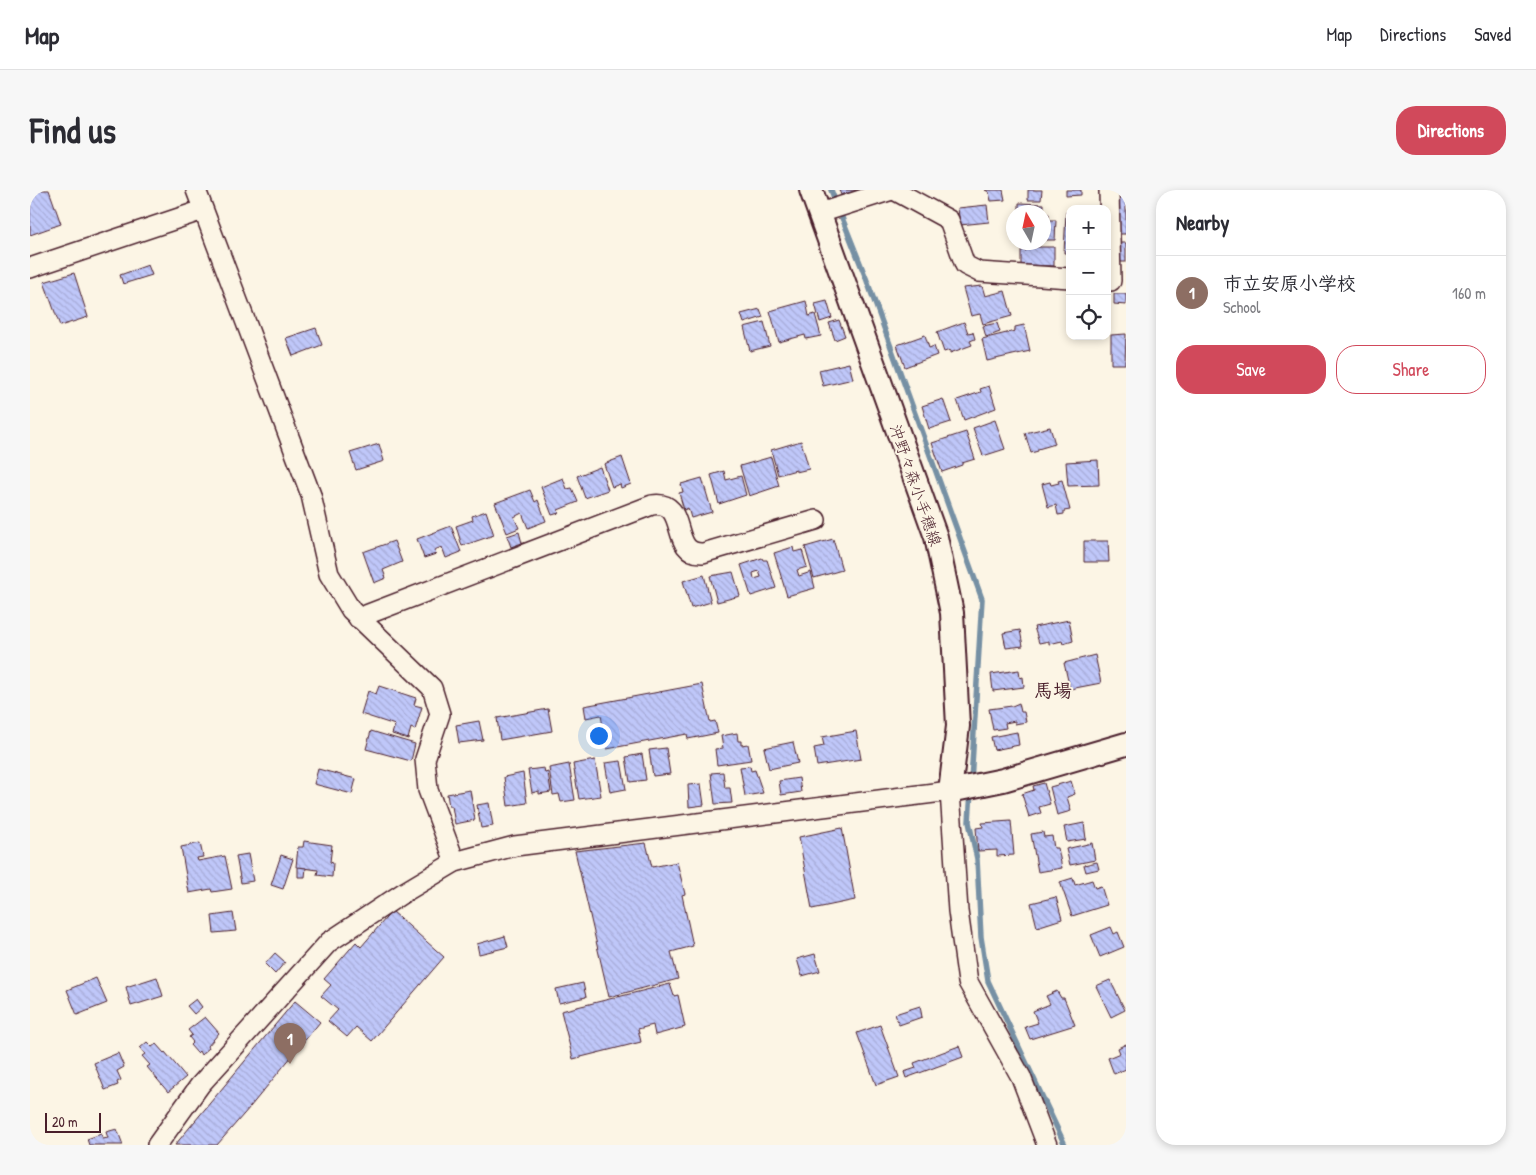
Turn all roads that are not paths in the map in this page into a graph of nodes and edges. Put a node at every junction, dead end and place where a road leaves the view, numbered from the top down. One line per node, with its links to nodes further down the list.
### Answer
1 (196, 190): 5 (street)
2 (811, 190): 6 (main road, 沖野々森小手穂線)
3 (893, 190): 6 (street); 8 (street)
4 (1108, 190): 9 (street)
5 (203, 210): 7 (street); 11 (street)
6 (820, 213): 13 (main road, 沖野々森小手穂線)
7 (30, 268)
8 (1066, 278)
9 (1115, 281)
10 (816, 520): 11 (street)
11 (358, 618): 14 (street)
12 (1126, 744): 13 (main road)
13 (950, 791): 14 (street); 16 (street)
14 (455, 862): 15 (street)
15 (157, 1145)
16 (1047, 1145)

